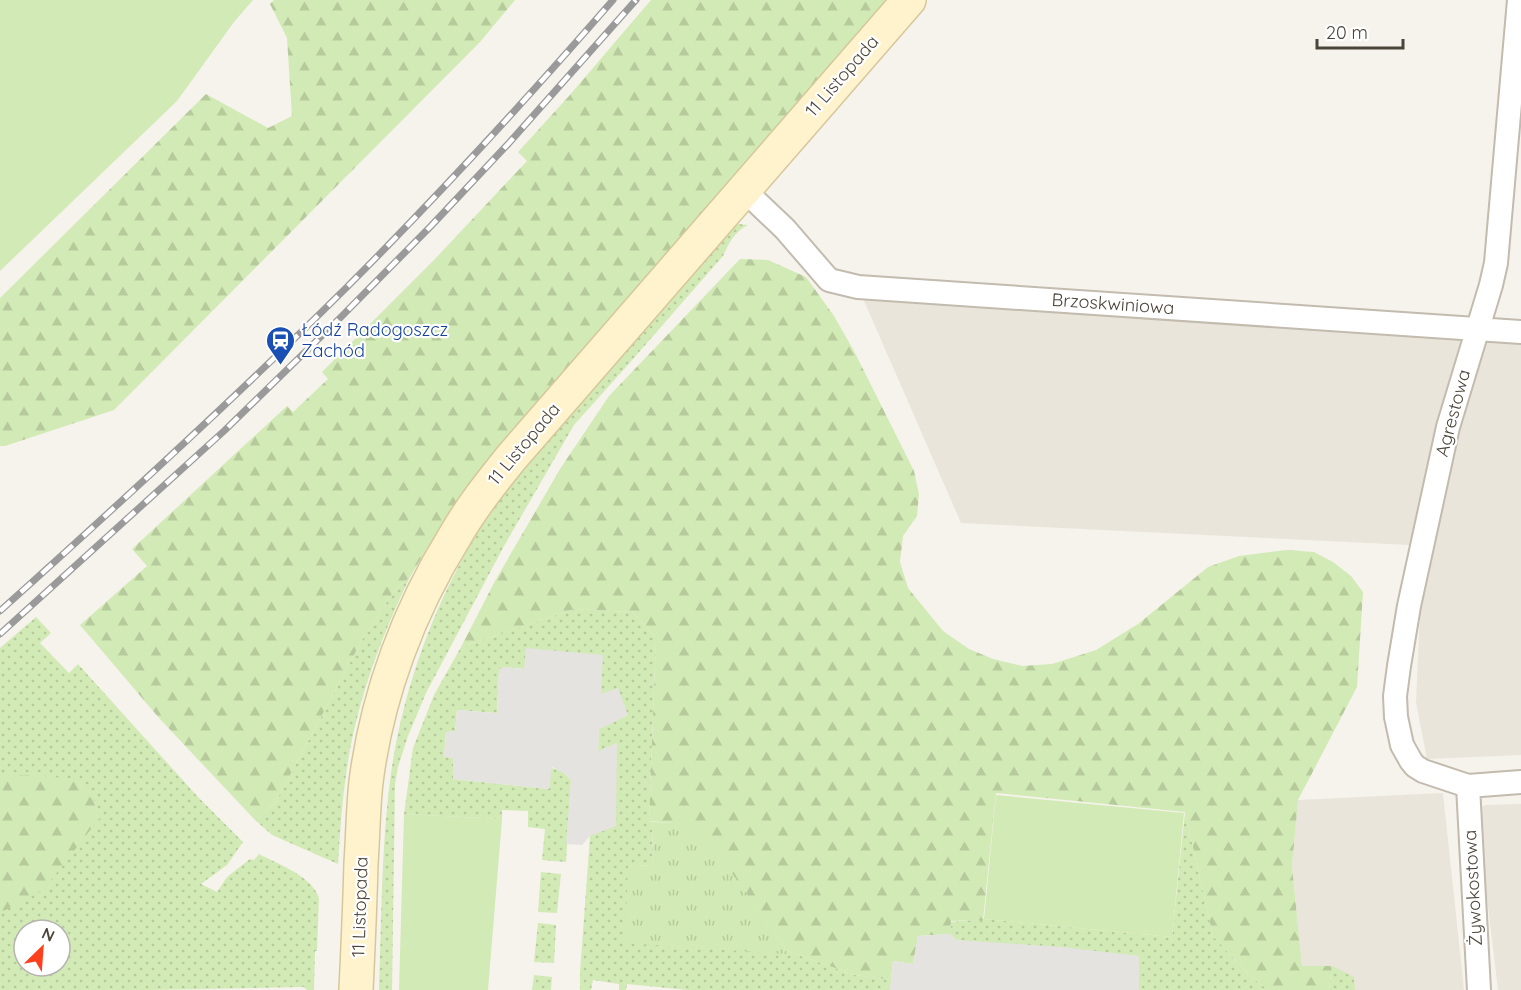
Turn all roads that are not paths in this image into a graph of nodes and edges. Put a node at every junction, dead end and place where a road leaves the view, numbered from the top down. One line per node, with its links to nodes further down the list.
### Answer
1 (909, 0): 3 (street, 11 Listopada)
2 (1519, 0): 4 (street, Agrestowa)
3 (744, 190): 4 (street, Brzoskwiniowa); 8 (street, 11 Listopada)
4 (1477, 329): 5 (street, Brzoskwiniowa); 7 (street, Agrestowa)
5 (1521, 332)
6 (1521, 782): 7 (street)
7 (1468, 786): 9 (street, Żywokostowa)
8 (356, 990)
9 (1479, 990)

